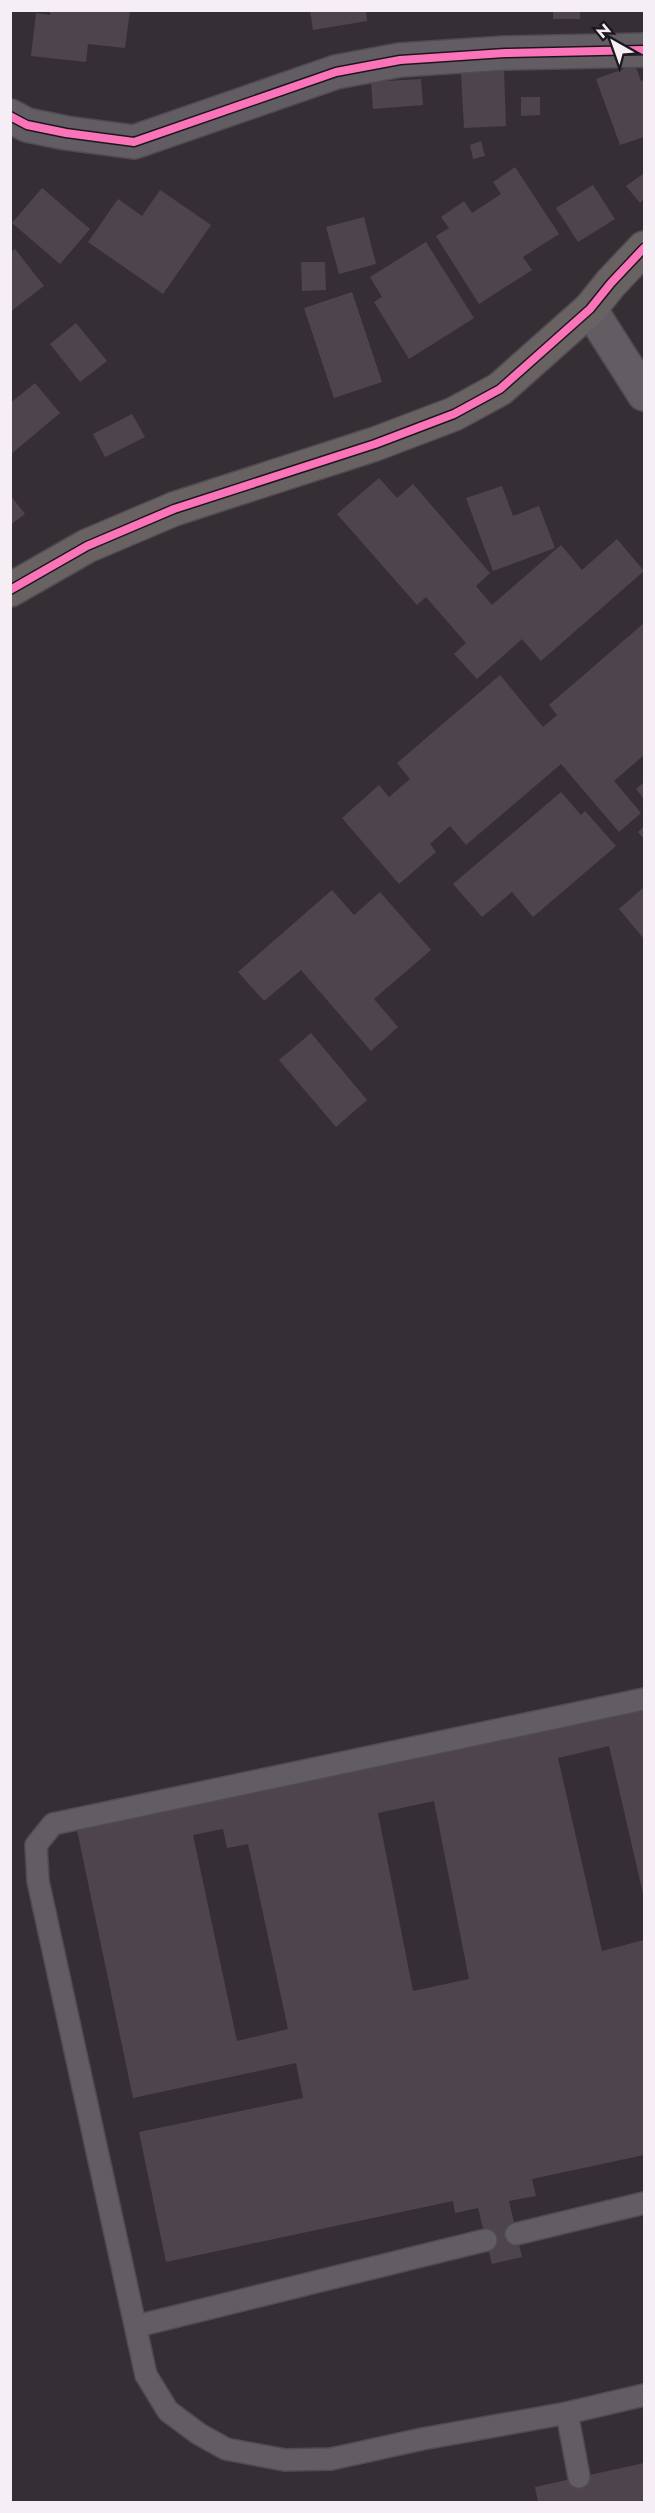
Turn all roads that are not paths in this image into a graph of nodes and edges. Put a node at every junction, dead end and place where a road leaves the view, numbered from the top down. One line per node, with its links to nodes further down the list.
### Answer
1 (645, 50): 2 (street)
2 (10, 116)
3 (645, 248): 4 (street)
4 (590, 309): 5 (street); 6 (street)
5 (645, 394)
6 (10, 590)
7 (645, 1699): 11 (lane)
8 (645, 2203): 9 (lane)
9 (516, 2234)
10 (486, 2240): 11 (lane)
11 (137, 2326): 13 (lane)
12 (645, 2395): 13 (lane)
13 (567, 2413): 14 (lane)
14 (579, 2477)

